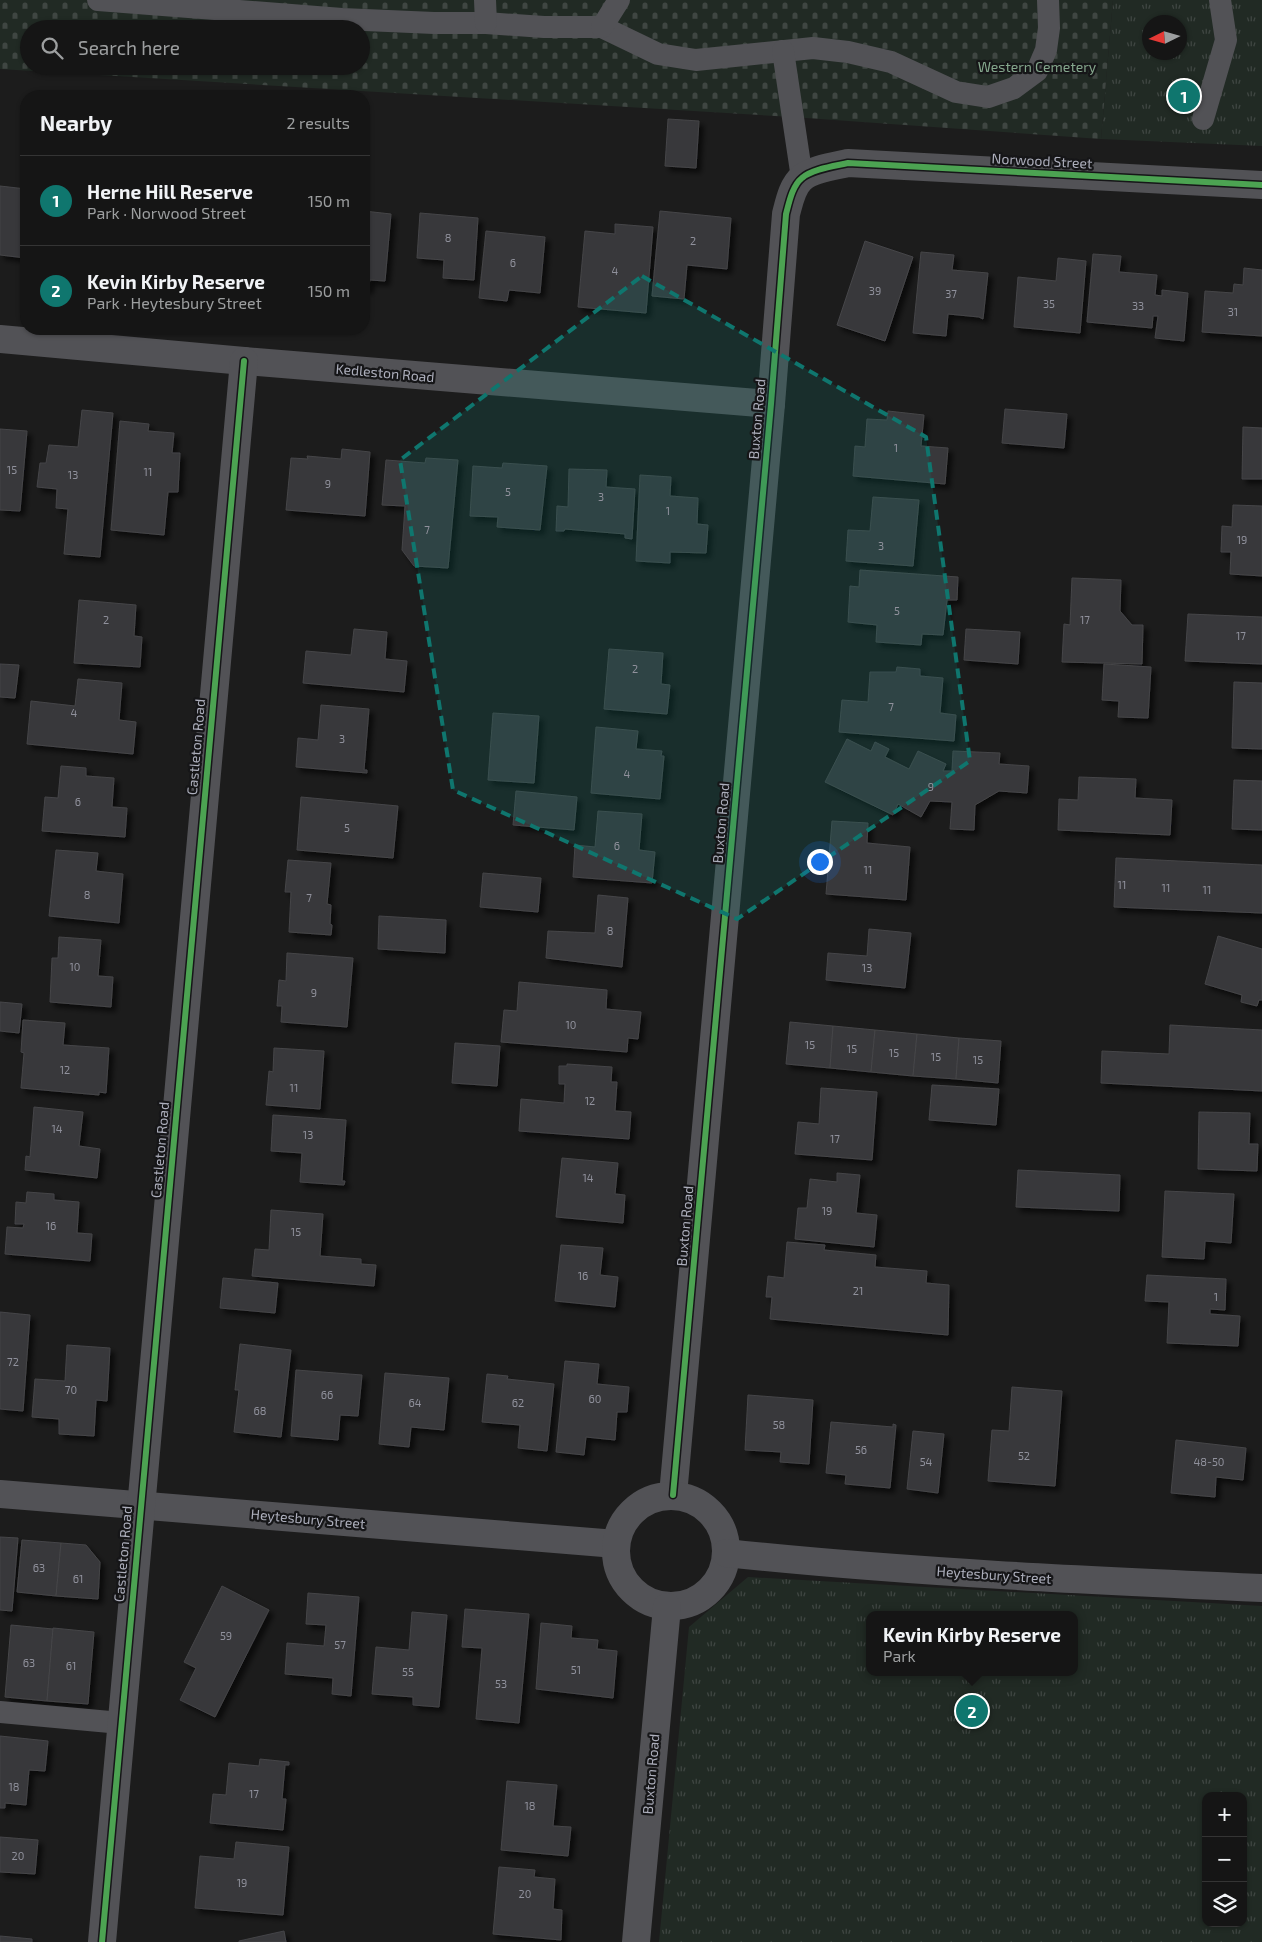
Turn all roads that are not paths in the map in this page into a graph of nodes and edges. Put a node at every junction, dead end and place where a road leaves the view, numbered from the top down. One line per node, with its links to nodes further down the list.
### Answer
1 (98, 0): 6 (lane)
2 (485, 0): 8 (lane)
3 (619, 0): 9 (lane)
4 (1048, 0): 10 (lane)
5 (1220, 0): 11 (lane)
6 (365, 20)
7 (370, 20): 8 (lane)
8 (486, 23): 9 (lane)
9 (602, 27): 10 (lane)
10 (783, 51): 12 (lane)
11 (1203, 120)
12 (812, 173): 13 (street, Norwood Street); 16 (street, Buxton Road)
13 (1262, 185)
14 (0, 339): 15 (street, Kedleston Road)
15 (244, 361): 16 (street, Kedleston Road); 19 (street, Castleton Road)
16 (771, 404): 18 (street, Buxton Road)
17 (0, 1494): 19 (street, Heytesbury Street)
18 (673, 1495): 20 (street); 21 (street)
19 (140, 1506): 20 (street, Heytesbury Street); 25 (street, Castleton Road)
20 (616, 1544): 23 (street)
21 (726, 1553): 22 (street, Heytesbury Street); 23 (street)
22 (1262, 1588)
23 (667, 1607): 27 (street, Buxton Road)
24 (0, 1712): 25 (lane)
25 (121, 1723): 26 (street, Castleton Road)
26 (102, 1942)
27 (636, 1942)

